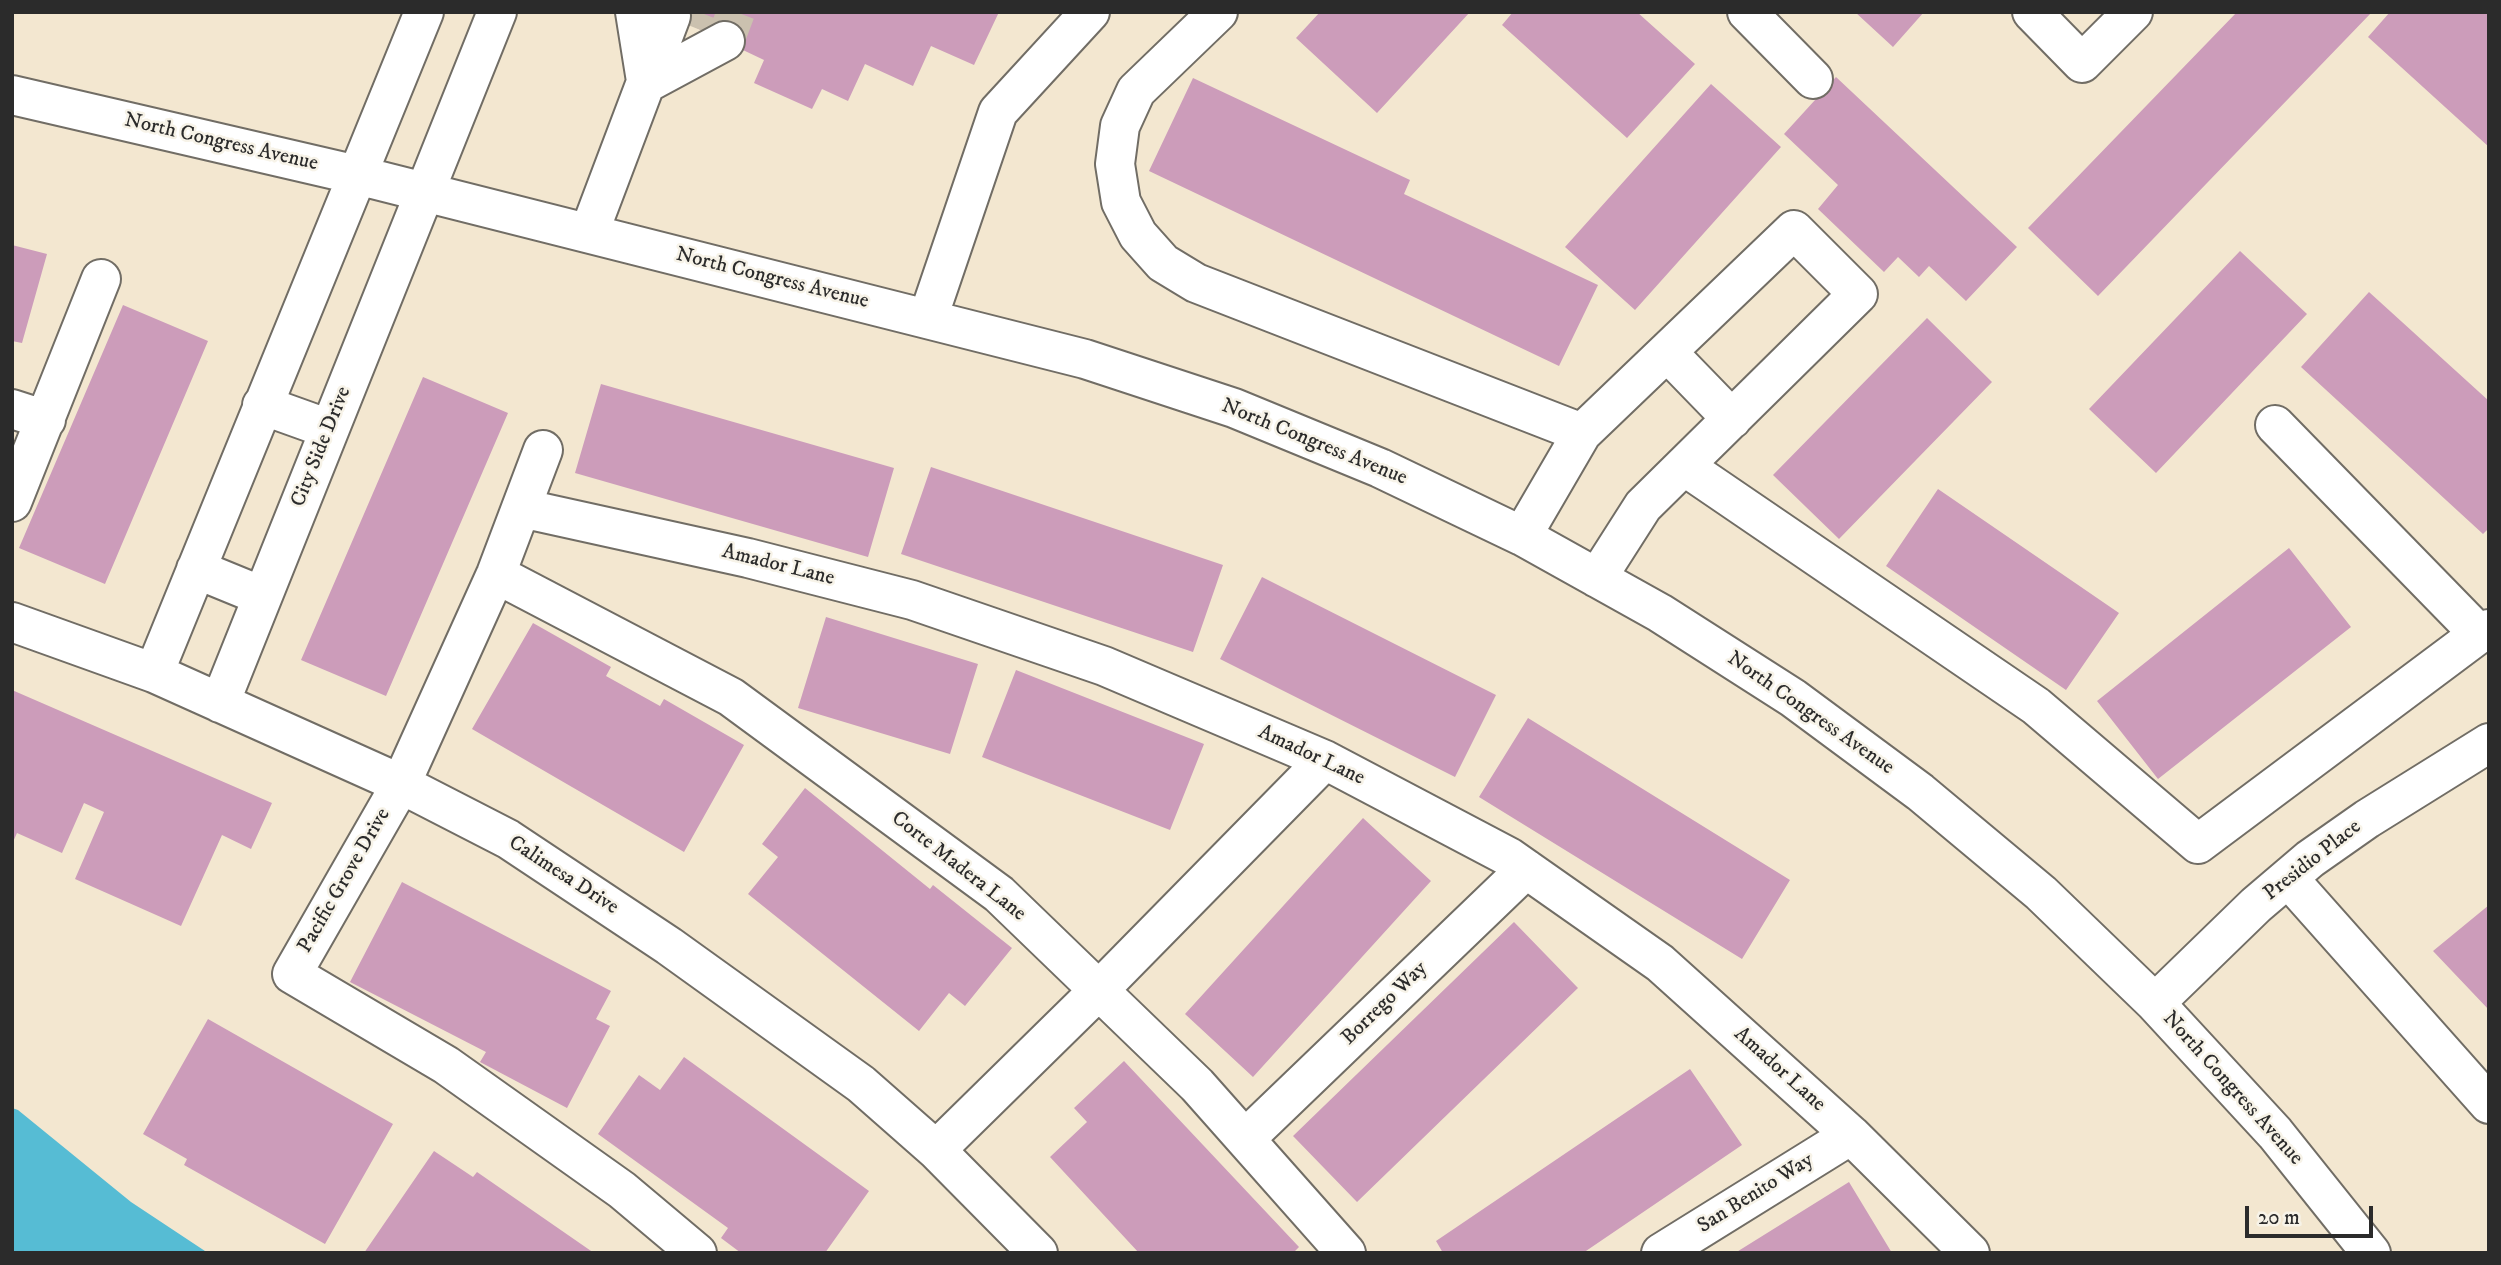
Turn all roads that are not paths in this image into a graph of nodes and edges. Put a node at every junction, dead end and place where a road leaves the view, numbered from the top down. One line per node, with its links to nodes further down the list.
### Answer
1 (424, 12): 12 (street)
2 (497, 12): 13 (street, City Side Drive)
3 (1090, 12): 16 (street)
4 (1217, 12): 23 (street)
5 (1747, 12): 9 (street)
6 (2032, 12): 7 (street)
7 (2133, 12)
8 (681, 24): 10 (street); 10 (street)
9 (1813, 79)
10 (647, 83): 14 (street)
11 (12, 95): 12 (street, North Congress Avenue)
12 (357, 175): 13 (street, North Congress Avenue); 18 (street)
13 (425, 192): 14 (street, North Congress Avenue); 22 (street, City Side Drive)
14 (589, 233): 16 (street, North Congress Avenue)
15 (101, 279): 19 (street)
16 (928, 318): 28 (street, North Congress Avenue)
17 (1668, 353): 20 (street); 20 (street); 23 (street)
18 (262, 405): 22 (street); 29 (street)
19 (29, 414): 26 (street)
20 (1732, 419): 25 (street)
21 (2275, 425): 34 (street)
22 (329, 429): 32 (street, City Side Drive)
23 (1582, 433): 28 (street)
24 (543, 450): 27 (street, Pacific Grove Drive)
25 (1684, 466): 31 (street); 34 (street)
26 (12, 502)
27 (521, 508): 30 (street, Pacific Grove Drive); 38 (street, Amador Lane)
28 (1522, 536): 31 (street, North Congress Avenue)
29 (196, 569): 32 (street); 35 (street)
30 (496, 574): 39 (street, Pacific Grove Drive); 42 (street, Corte Madera Lane)
31 (1597, 578): 43 (street, North Congress Avenue)
32 (262, 596): 36 (street, City Side Drive)
33 (12, 622): 35 (street, Calimesa Drive)
34 (2484, 631)
35 (153, 673): 36 (street, Calimesa Drive)
36 (220, 703): 39 (street, Calimesa Drive)
37 (2489, 743): 41 (street, Presidio Place)
38 (1325, 760): 40 (street, Amador Lane); 42 (street)
39 (401, 785): 47 (street, Calimesa Drive); 48 (street, Pacific Grove Drive)
40 (1525, 869): 45 (street, Amador Lane); 46 (street, Borrego Way)
41 (2288, 878): 43 (street, Presidio Place); 44 (street)
42 (1099, 990): 46 (street, Corte Madera Lane); 47 (street)
43 (2155, 1003): 53 (street, North Congress Avenue)
44 (2489, 1104)
45 (1851, 1135): 51 (street, San Benito Way); 52 (street, Amador Lane)
46 (1245, 1139): 50 (street, Corte Madera Lane)
47 (936, 1150): 49 (street, Calimesa Drive)
48 (696, 1253)
49 (1038, 1253)
50 (1346, 1253)
51 (1661, 1253)
52 (1970, 1253)
53 (2371, 1253)

